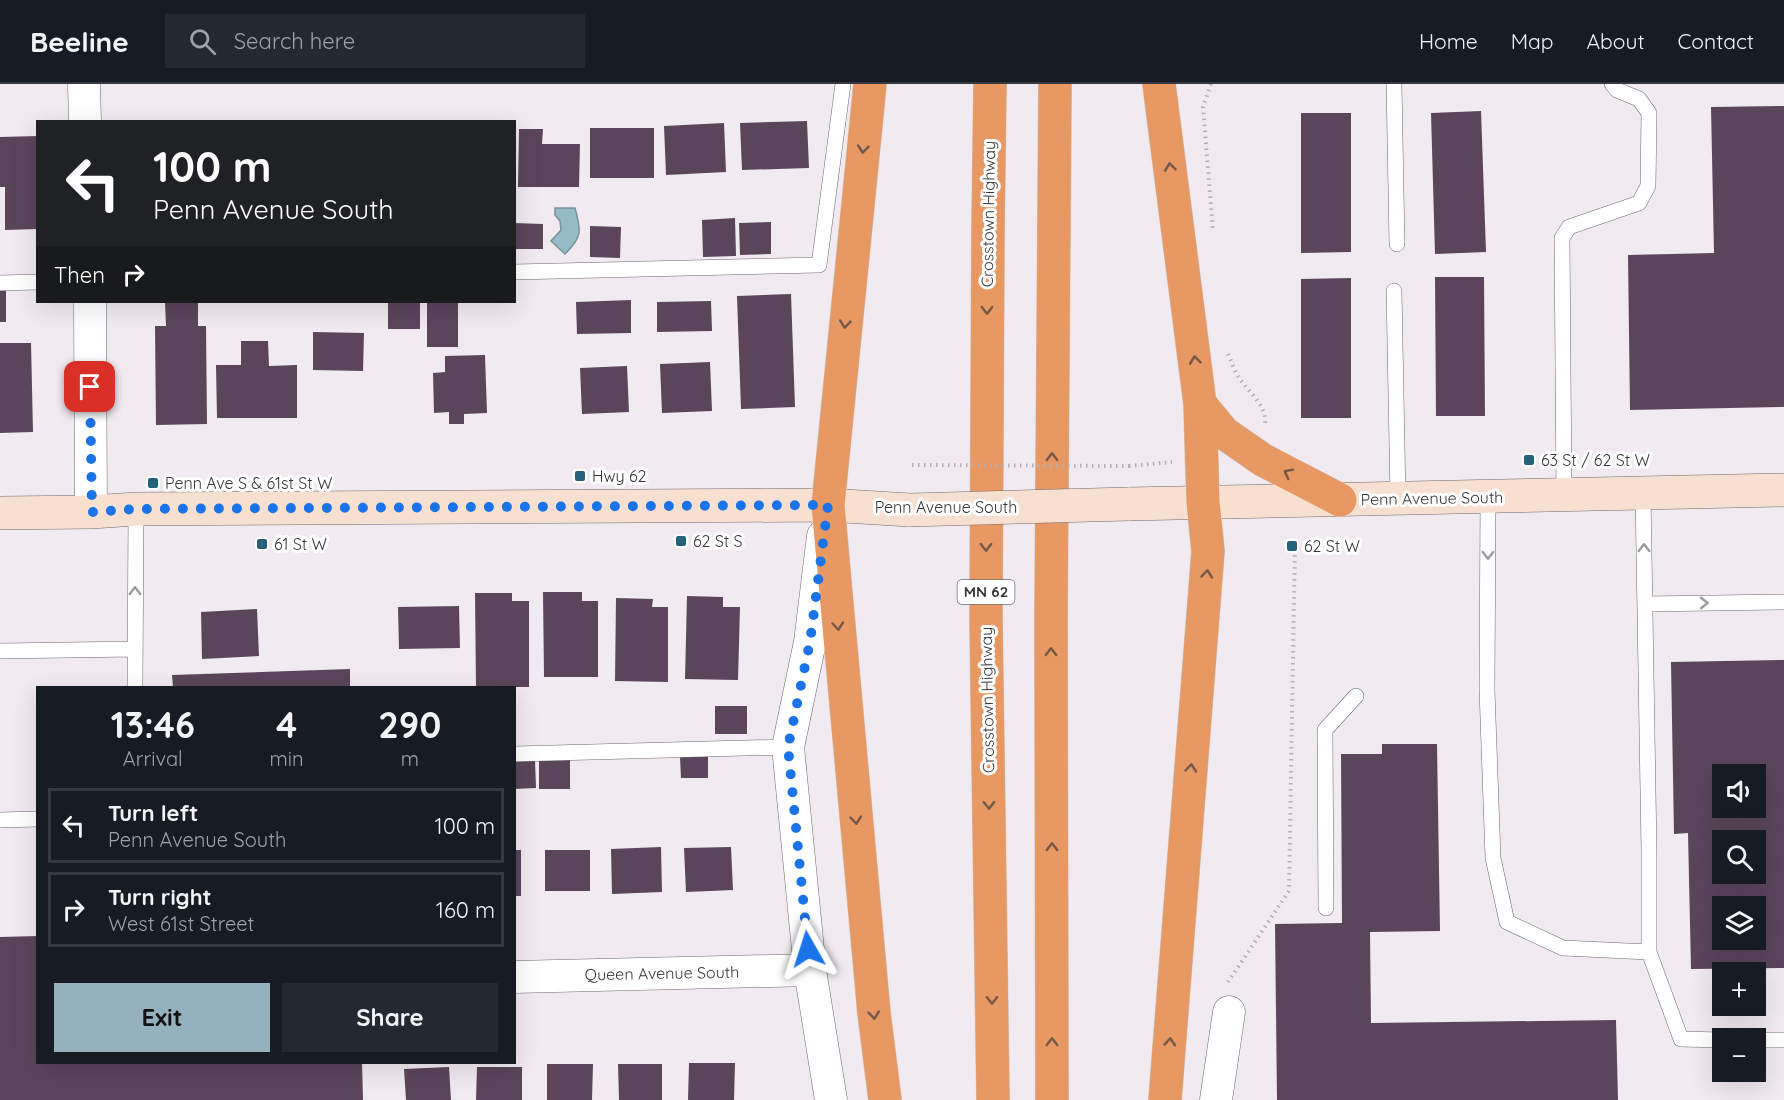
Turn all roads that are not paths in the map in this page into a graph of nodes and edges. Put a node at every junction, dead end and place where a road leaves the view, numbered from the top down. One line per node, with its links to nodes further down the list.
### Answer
1 (84, 84): 9 (street)
2 (843, 84): 11 (lane)
3 (870, 84): 24 (highway, one-way to 24)
4 (990, 84): 48 (highway, Crosstown Highway / MN 62, one-way to 48)
5 (1055, 84): 49 (highway, one-way to 5)
6 (1159, 84): 16 (highway, one-way to 6)
7 (1394, 84): 10 (lane)
8 (1612, 84): 19 (lane)
9 (85, 120)
10 (1397, 243)
11 (516, 272)
12 (36, 282): 13 (lane)
13 (0, 283)
14 (1394, 291): 21 (lane)
15 (90, 303): 26 (street)
16 (1200, 404): 22 (highway, one-way to 16); 23 (highway)
17 (1784, 490): 18 (main road, Penn Avenue South)
18 (1643, 493): 19 (main road, Penn Avenue South); 29 (lane, one-way to 18)
19 (1564, 495): 20 (main road, Penn Avenue South)
20 (1488, 497): 21 (main road, Penn Avenue South); 39 (lane, one-way to 39)
21 (1398, 498): 22 (main road, Penn Avenue South)
22 (1340, 500): 23 (main road, Penn Avenue South)
23 (1203, 502): 24 (main road, Penn Avenue South, bridge); 50 (highway, one-way to 23)
24 (828, 505): 25 (main road, Penn Avenue South); 34 (street); 47 (highway, one-way to 47)
25 (136, 509): 26 (main road, Penn Avenue South); 30 (lane, one-way to 25)
26 (92, 512): 27 (main road, Penn Avenue South)
27 (0, 513)
28 (1784, 602): 29 (lane, one-way to 28)
29 (1646, 604): 39 (lane)
30 (135, 650): 31 (lane); 32 (lane)
31 (0, 651)
32 (135, 686)
33 (1356, 696): 38 (lane)
34 (788, 747): 35 (lane); 40 (street)
35 (516, 754)
36 (36, 819): 37 (lane)
37 (0, 820)
38 (1326, 908)
39 (1649, 952): 43 (lane)
40 (810, 970): 41 (street, Queen Avenue South); 46 (street)
41 (516, 977)
42 (1227, 1000): 51 (street)
43 (1712, 1040)
44 (1766, 1040): 45 (lane)
45 (1784, 1040)
46 (831, 1100)
47 (885, 1100)
48 (993, 1100)
49 (1052, 1100)
50 (1165, 1100)
51 (1216, 1100)

